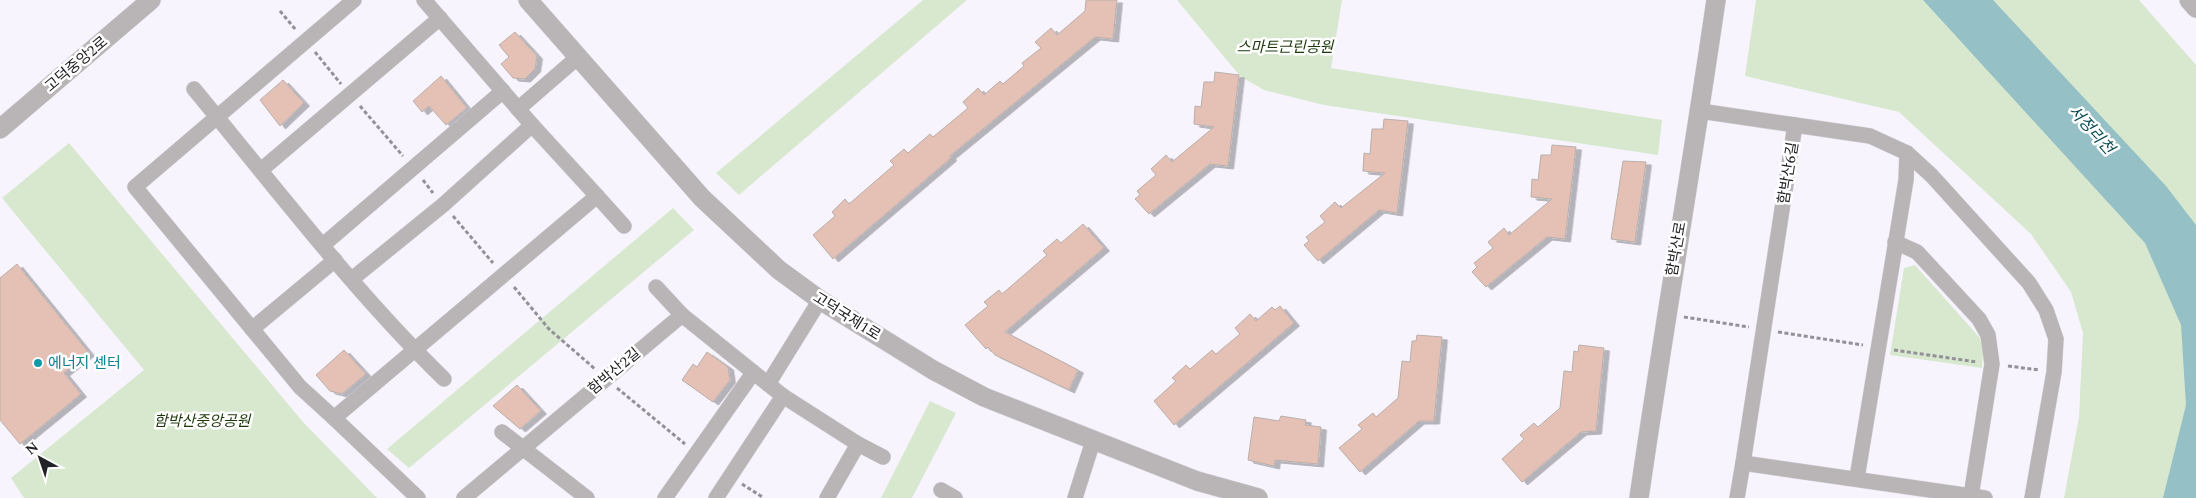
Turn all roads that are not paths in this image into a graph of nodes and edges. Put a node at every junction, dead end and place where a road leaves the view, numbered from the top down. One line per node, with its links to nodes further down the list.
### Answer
1 (151, 0): 17 (street, 고덕중앙2로)
2 (354, 0): 14 (street)
3 (424, 0): 8 (street)
4 (528, 0): 9 (street, 고덕국제1로)
5 (1716, 0): 13 (street, 함박산로)
6 (2189, 0): 7 (street)
7 (2196, 8)
8 (440, 18): 11 (street); 19 (street)
9 (578, 56): 12 (street); 27 (street, 고덕국제1로)
10 (194, 89): 14 (street)
11 (503, 91): 12 (street); 23 (street)
12 (518, 109): 15 (street)
13 (1700, 111): 16 (street); 54 (street, 함박산로)
14 (218, 117): 19 (street); 29 (street)
15 (532, 125): 20 (street); 25 (street)
16 (1795, 125): 18 (street, 함박산6길); 41 (street, 함박산6길)
17 (0, 128)
18 (1907, 154): 22 (street); 56 (street, 함박산6길)
19 (261, 170): 23 (street)
20 (597, 196): 21 (street); 30 (street)
21 (624, 226)
22 (1895, 242): 42 (street); 44 (street)
23 (322, 245): 24 (street)
24 (336, 260): 25 (street); 29 (street)
25 (352, 279): 30 (street)
26 (656, 287): 28 (street)
27 (820, 300): 33 (street); 37 (street, 고덕국제1로)
28 (682, 315): 31 (street); 39 (street, 함박산2길)
29 (252, 329): 35 (street)
30 (415, 350): 32 (street); 35 (street)
31 (753, 373): 33 (street); 48 (street)
32 (444, 379)
33 (768, 384): 34 (street)
34 (783, 396): 38 (street); 49 (street)
35 (334, 418): 45 (street)
36 (502, 432): 39 (street)
37 (1093, 441): 52 (street); 53 (street, 고덕국제1로)
38 (858, 444): 40 (street); 50 (street)
39 (523, 448): 46 (street, 함박산2길); 47 (street)
40 (882, 457)
41 (1744, 463): 42 (street); 55 (street, 함박산6길)
42 (1857, 478): 44 (street)
43 (941, 490): 51 (street)
44 (1978, 497)
45 (418, 498)
46 (464, 498)
47 (588, 498)
48 (665, 498)
49 (716, 498)
50 (827, 498)
51 (955, 498)
52 (1075, 498)
53 (1258, 498)
54 (1639, 498)
55 (1737, 498)
56 (2032, 498)

